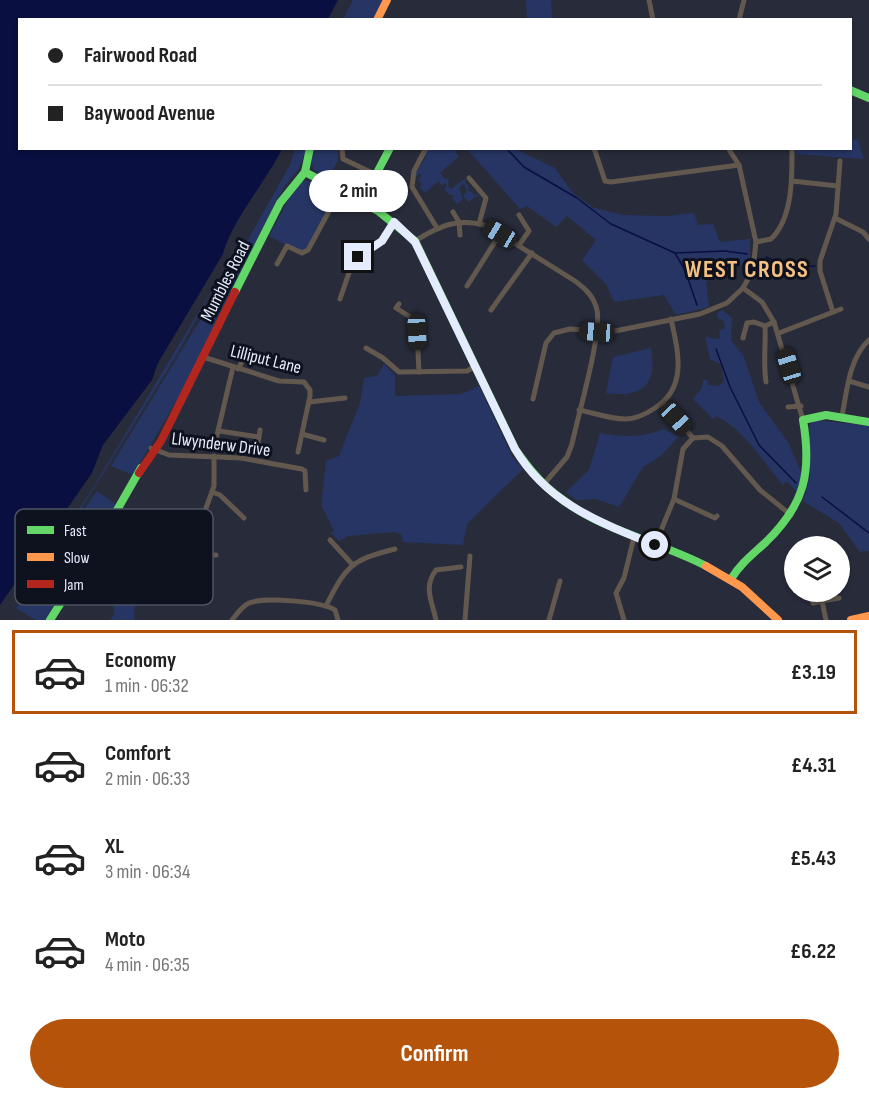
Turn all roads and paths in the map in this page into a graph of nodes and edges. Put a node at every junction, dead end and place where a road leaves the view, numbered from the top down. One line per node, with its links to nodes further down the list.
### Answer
1 (387, 0): 4 (street)
2 (649, 0): 5 (street)
3 (744, 0): 6 (street)
4 (378, 18)
5 (653, 18)
6 (739, 18)
7 (852, 91): 8 (street)
8 (869, 98)
9 (310, 150): 18 (street, Mumbles Road)
10 (342, 150): 19 (street)
11 (389, 150): 19 (street)
12 (425, 150): 31 (street)
13 (595, 150): 17 (street)
14 (729, 150): 17 (street)
15 (792, 150): 21 (street)
16 (840, 161): 22 (street)
17 (739, 165): 36 (street)
18 (305, 172): 23 (street); 56 (street, Mumbles Road)
19 (377, 175): 24 (street)
20 (469, 178): 30 (street)
21 (792, 181): 22 (street); 36 (street)
22 (838, 186): 27 (street)
23 (340, 191): 24 (street); 39 (street)
24 (361, 203): 28 (street)
25 (453, 212): 29 (street)
26 (519, 215): 37 (street)
27 (835, 218): 34 (street); 46 (street)
28 (394, 222): 35 (street); 42 (street)
29 (459, 222): 30 (street); 31 (street); 33 (street)
30 (479, 224): 32 (street)
31 (437, 228): 35 (street)
32 (500, 234): 37 (street); 40 (street)
33 (460, 235)
34 (869, 239)
35 (415, 242): 57 (street)
36 (756, 242): 41 (street)
37 (519, 245): 38 (street)
38 (532, 253): 45 (street); 50 (street)
39 (277, 264)
40 (467, 286)
41 (743, 288): 47 (street); 48 (street)
42 (340, 299)
43 (399, 304): 59 (street)
44 (841, 309): 46 (street)
45 (491, 310)
46 (833, 312): 51 (street)
47 (670, 319): 50 (street); 66 (street)
48 (774, 322): 49 (street); 51 (street)
49 (765, 326): 52 (street); 61 (street)
50 (597, 332): 64 (street); 69 (street)
51 (779, 333): 68 (street)
52 (743, 338)
53 (869, 340): 60 (street)
54 (366, 348): 59 (street)
55 (248, 351): 58 (street)
56 (203, 357): 58 (street, Lilliput Lane); 79 (street, Mumbles Road)
57 (474, 367): 59 (street); 84 (street)
58 (236, 368): 65 (street, Lilliput Lane); 74 (street)
59 (419, 372)
60 (849, 381): 62 (street); 70 (street)
61 (766, 382)
62 (869, 387)
63 (345, 398): 65 (street)
64 (533, 399)
65 (309, 402): 75 (street, Lilliput Lane)
66 (662, 404): 69 (street); 77 (street)
67 (788, 406): 68 (street)
68 (801, 406): 72 (street)
69 (579, 410): 84 (street)
70 (842, 416): 71 (street); 72 (street)
71 (869, 422)
72 (804, 423): 90 (street)
73 (260, 430): 76 (street)
74 (219, 431): 76 (street); 80 (street)
75 (302, 434): 78 (street); 82 (street, Lilliput Lane)
76 (259, 437): 81 (street)
77 (693, 438): 87 (street); 90 (street)
78 (324, 440)
79 (154, 448): 83 (street, Llwynderw Drive); 88 (street, Mumbles Road)
80 (214, 448)
81 (257, 450)
82 (298, 452)
83 (214, 456): 85 (street, Llwynderw Drive); 86 (street)
84 (543, 485): 93 (street)
85 (306, 490)
86 (212, 492): 89 (street); 91 (street)
87 (674, 500): 92 (street); 95 (street)
88 (117, 509)
89 (206, 509)
90 (791, 515): 102 (street)
91 (244, 518)
92 (715, 519)
93 (634, 537): 95 (street); 116 (street)
94 (330, 540): 100 (street)
95 (655, 545): 102 (street)
96 (392, 552): 100 (street)
97 (213, 555): 98 (street)
98 (216, 555)
99 (470, 556): 114 (street)
100 (352, 564): 108 (street)
101 (457, 564): 113 (street)
102 (731, 579): 117 (street)
103 (560, 581): 115 (street)
104 (818, 602): 106 (street)
105 (822, 602): 118 (street)
106 (813, 603)
107 (59, 605): 110 (street, Mumbles Road)
108 (326, 606): 111 (street); 112 (street)
109 (869, 616): 119 (street)
110 (50, 620)
111 (232, 620)
112 (338, 620)
113 (434, 620)
114 (465, 620)
115 (549, 620)
116 (624, 620)
117 (778, 620)
118 (826, 620)
119 (851, 620)

